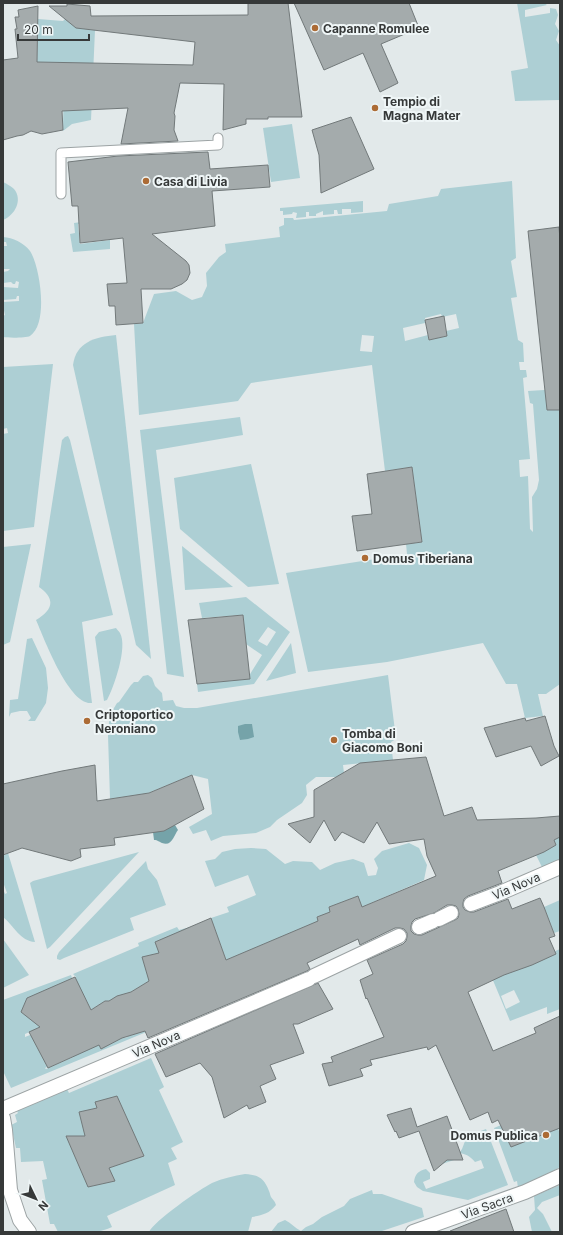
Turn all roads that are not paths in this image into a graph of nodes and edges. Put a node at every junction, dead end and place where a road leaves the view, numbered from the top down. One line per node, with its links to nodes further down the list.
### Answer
1 (218, 138): 2 (lane)
2 (61, 194)
3 (560, 868): 4 (street, Via Nova)
4 (3, 1109)
5 (3, 1118): 7 (street)
6 (560, 1176): 8 (street, Via Sacra)
7 (29, 1232)
8 (413, 1232)

